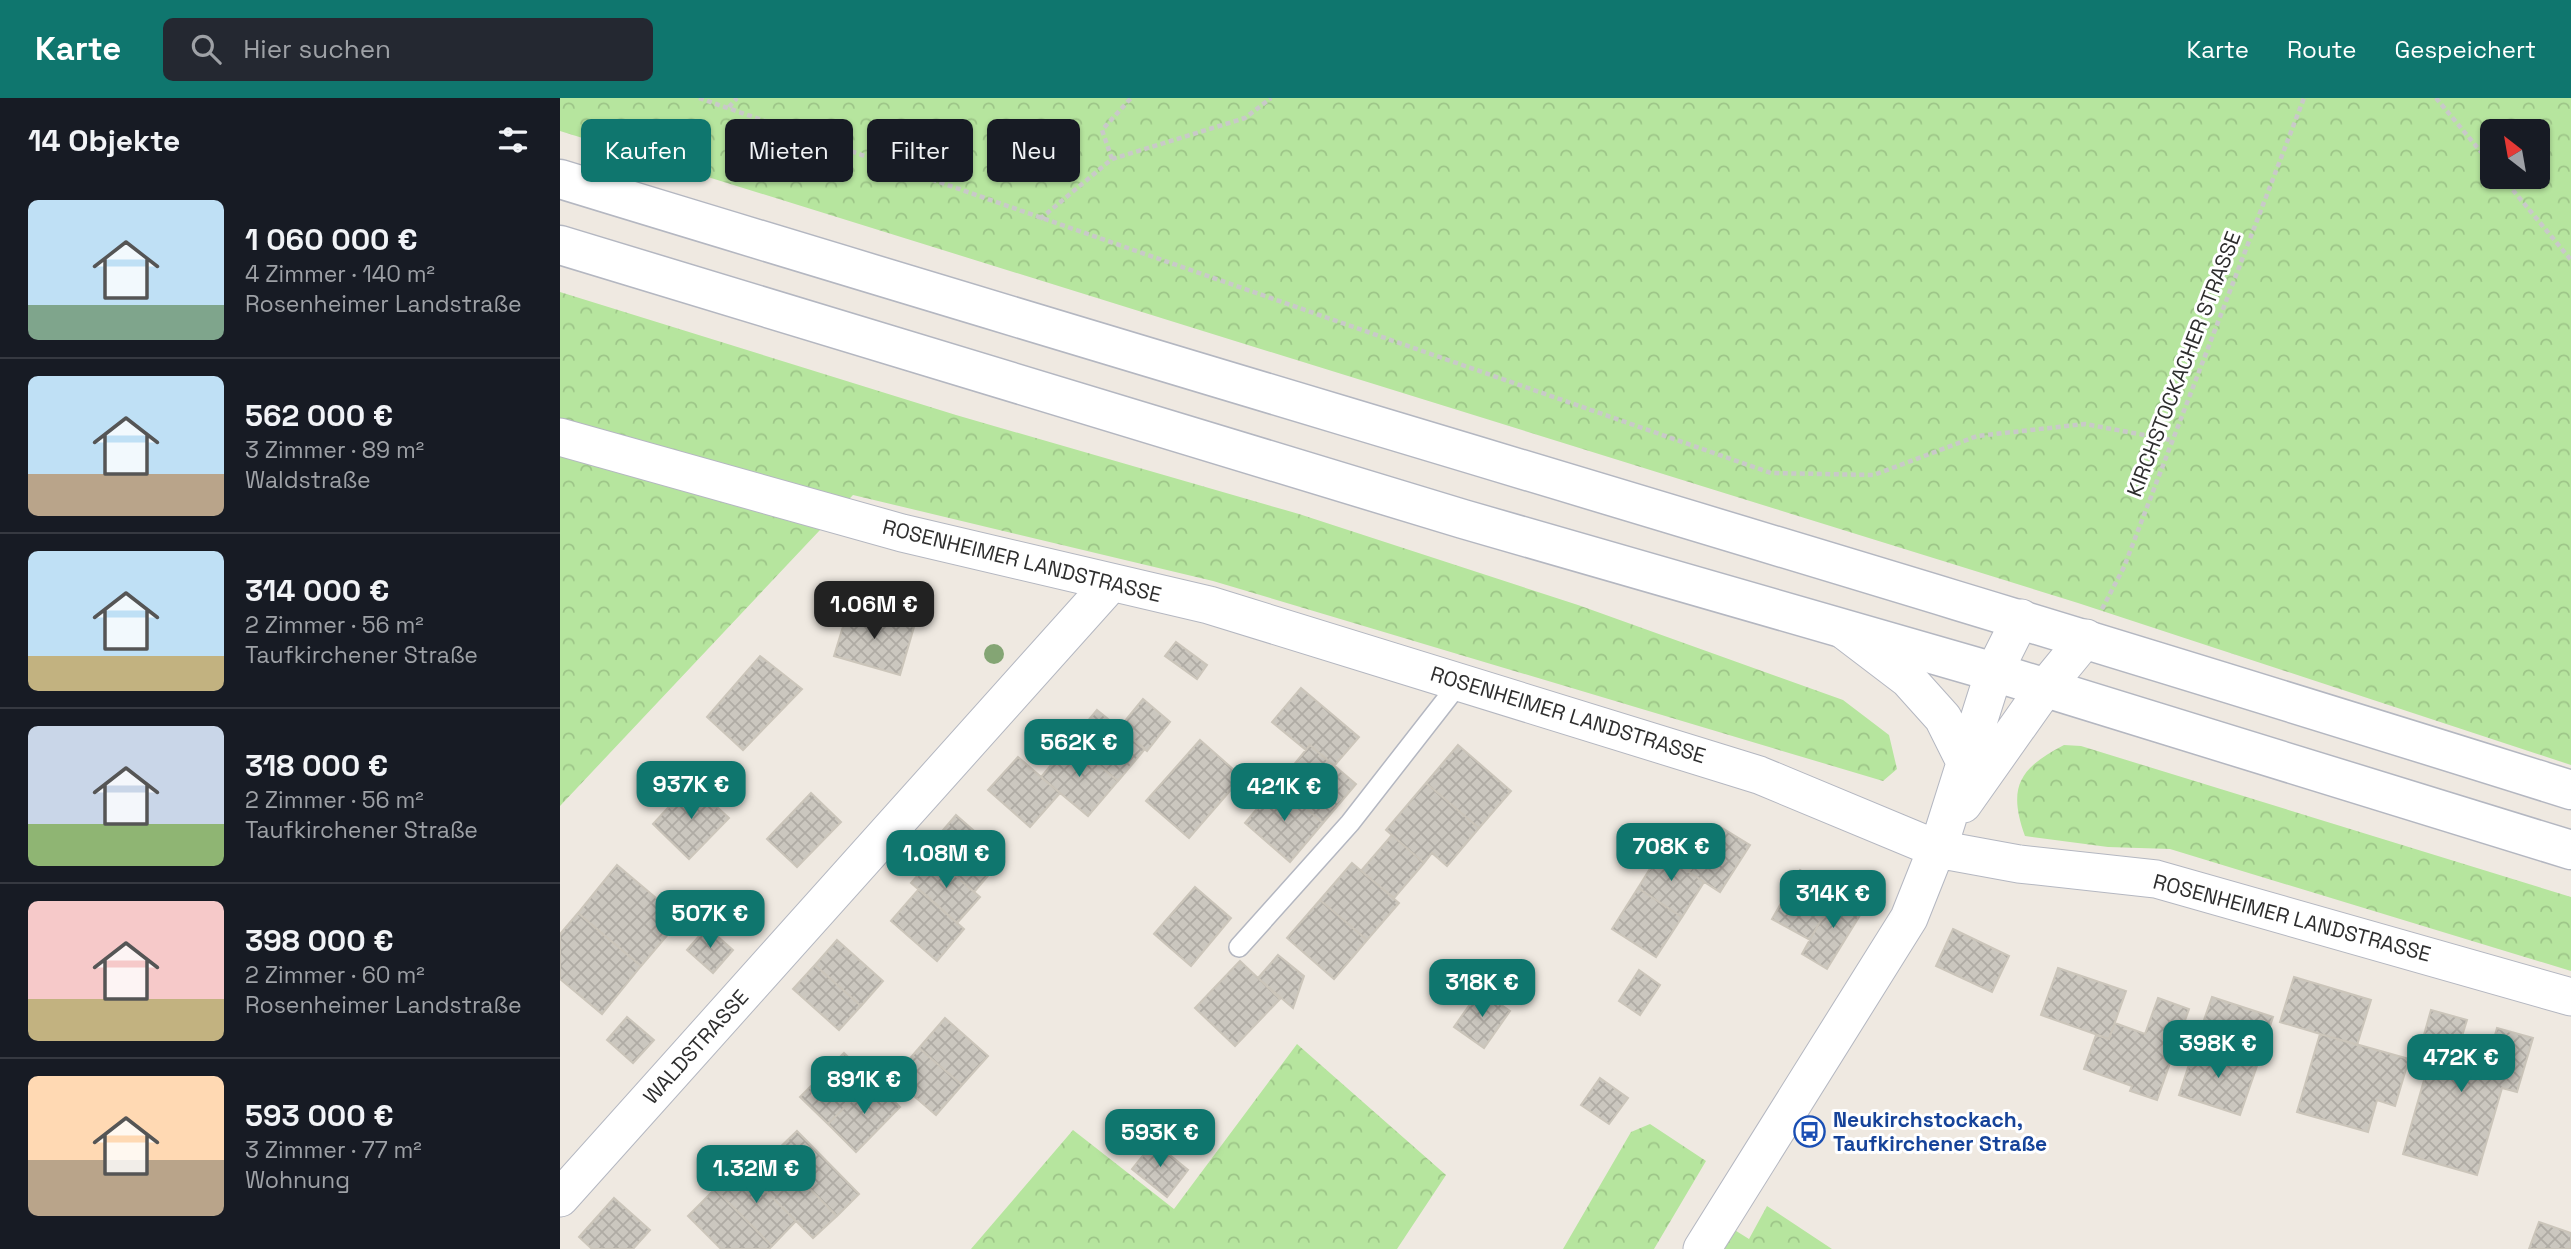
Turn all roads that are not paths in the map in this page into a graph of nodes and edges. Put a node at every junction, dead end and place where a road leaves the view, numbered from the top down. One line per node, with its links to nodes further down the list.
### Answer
1 (560, 179): 5 (main road)
2 (560, 245): 6 (main road)
3 (560, 437): 4 (street, ROSENHEIMER LANDSTRASSE)
4 (1111, 583): 9 (street, ROSENHEIMER LANDSTRASSE); 17 (street, WALDSTRASSE)
5 (2021, 618): 7 (main road); 8 (street)
6 (1844, 630): 8 (main road); 11 (street)
7 (2086, 638): 10 (street); 12 (main road)
8 (1994, 672): 10 (main road); 11 (street)
9 (1460, 682): 13 (street, ROSENHEIMER LANDSTRASSE); 15 (lane)
10 (2045, 688): 13 (street); 14 (main road)
11 (1965, 762): 13 (street)
12 (2571, 790)
13 (1941, 839): 16 (street, ROSENHEIMER LANDSTRASSE); 18 (street)
14 (2571, 850)
15 (1239, 947)
16 (2571, 997)
17 (560, 1198)
18 (1702, 1249)

